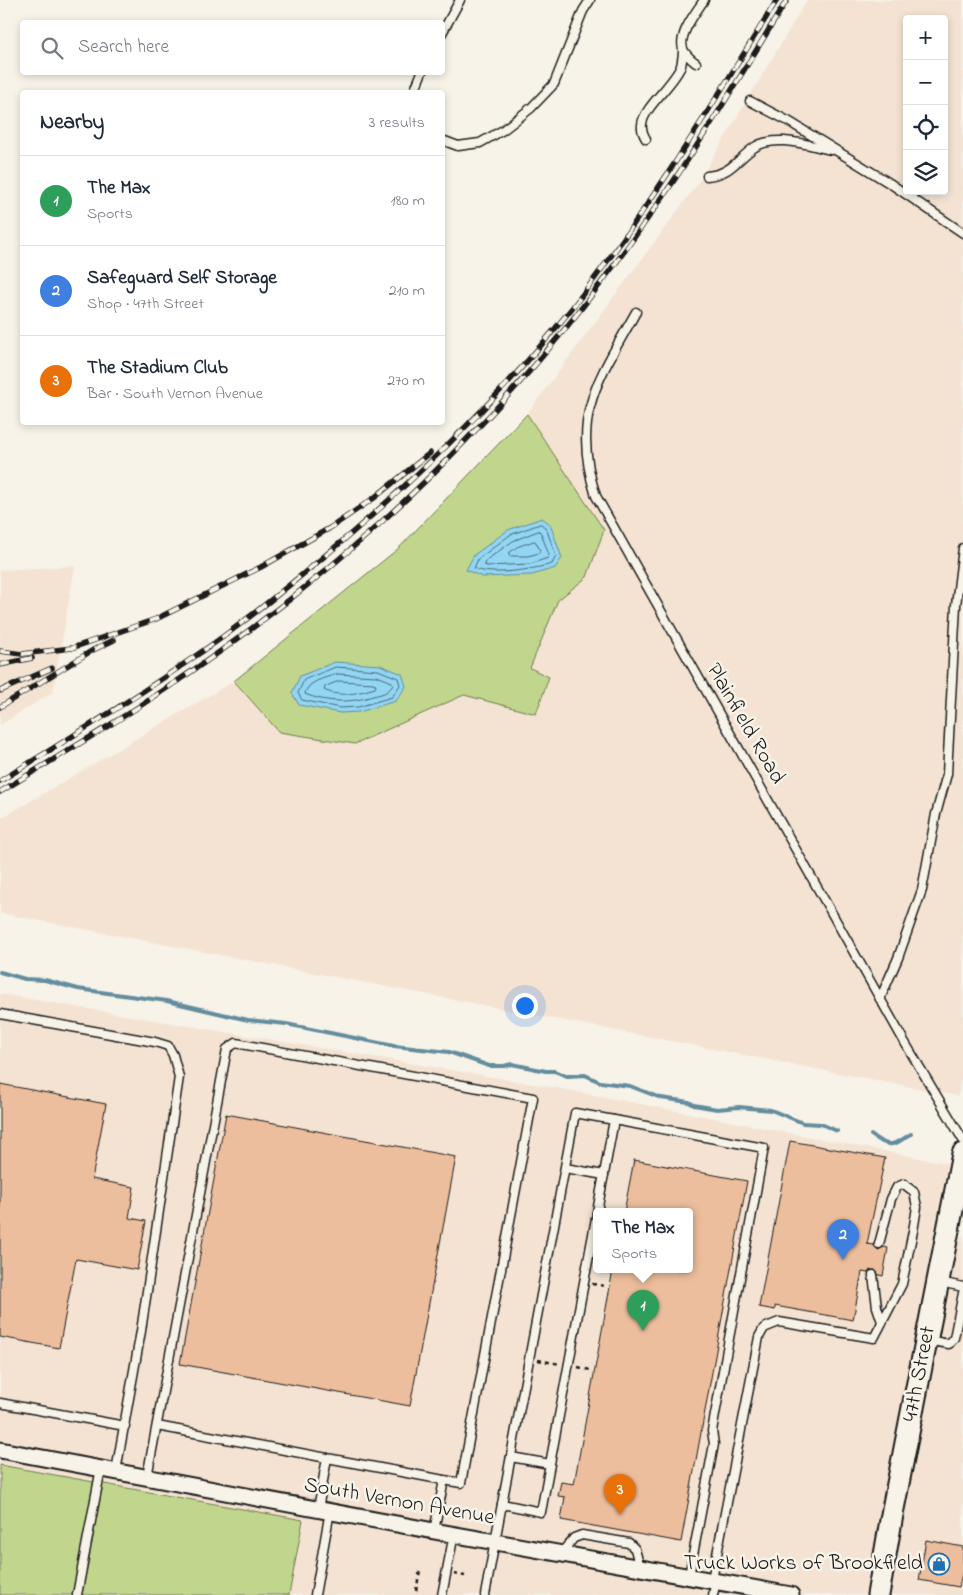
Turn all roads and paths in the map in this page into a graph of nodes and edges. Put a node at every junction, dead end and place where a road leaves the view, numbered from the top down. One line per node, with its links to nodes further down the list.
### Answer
1 (460, 0): 4 (lane)
2 (590, 0): 11 (lane)
3 (704, 0): 5 (lane)
4 (445, 28)
5 (683, 50): 6 (lane); 10 (lane)
6 (696, 63)
7 (421, 75): 8 (lane)
8 (415, 90)
9 (750, 102): 12 (lane)
10 (646, 139)
11 (445, 141)
12 (838, 152): 13 (lane); 14 (lane)
13 (707, 176)
14 (963, 233)
15 (636, 312): 17 (lane, Plainfield Road)
16 (963, 548): 17 (lane)
17 (880, 999): 20 (lane, Plainfield Road)
18 (0, 1014): 36 (lane)
19 (614, 1120): 22 (lane); 23 (lane); 54 (lane)
20 (963, 1140)
21 (963, 1154): 28 (main road, 47th Street)
22 (565, 1168): 23 (lane); 39 (lane)
23 (604, 1175): 24 (lane)
24 (598, 1208)
25 (963, 1223): 28 (main road)
26 (593, 1234): 41 (lane)
27 (879, 1244): 33 (lane)
28 (944, 1250): 30 (main road, 47th Street)
29 (873, 1275): 33 (lane)
30 (938, 1281): 31 (lane); 34 (main road, 47th Street)
31 (963, 1287)
32 (963, 1293): 34 (lane)
33 (882, 1322): 55 (lane)
34 (926, 1340): 63 (main road, 47th Street)
35 (0, 1402): 36 (lane)
36 (125, 1426): 43 (lane)
37 (157, 1426): 40 (lane); 44 (lane); 45 (lane)
38 (0, 1450): 42 (street, South Vernon Avenue)
39 (511, 1457): 41 (lane); 46 (lane)
40 (327, 1458): 45 (lane); 47 (lane)
41 (550, 1464): 46 (lane)
42 (101, 1468): 43 (street, South Vernon Avenue); 58 (lane)
43 (116, 1471): 44 (street, South Vernon Avenue)
44 (148, 1477): 47 (street, South Vernon Avenue)
45 (444, 1480): 48 (lane)
46 (502, 1504): 50 (lane)
47 (324, 1510): 48 (street, South Vernon Avenue); 59 (lane)
48 (434, 1531): 49 (street, South Vernon Avenue)
49 (454, 1534): 50 (street, South Vernon Avenue); 60 (lane)
50 (495, 1542): 51 (street, South Vernon Avenue); 61 (lane)
51 (561, 1554): 52 (street, South Vernon Avenue); 52 (lane)
52 (640, 1568): 54 (street, South Vernon Avenue)
53 (420, 1570): 56 (path)
54 (689, 1576): 55 (street, South Vernon Avenue)
55 (714, 1585): 57 (street, South Vernon Avenue)
56 (416, 1591)
57 (754, 1592): 62 (street, South Vernon Avenue)
58 (77, 1595)
59 (315, 1595)
60 (442, 1595)
61 (485, 1595)
62 (791, 1595)
63 (878, 1595)

